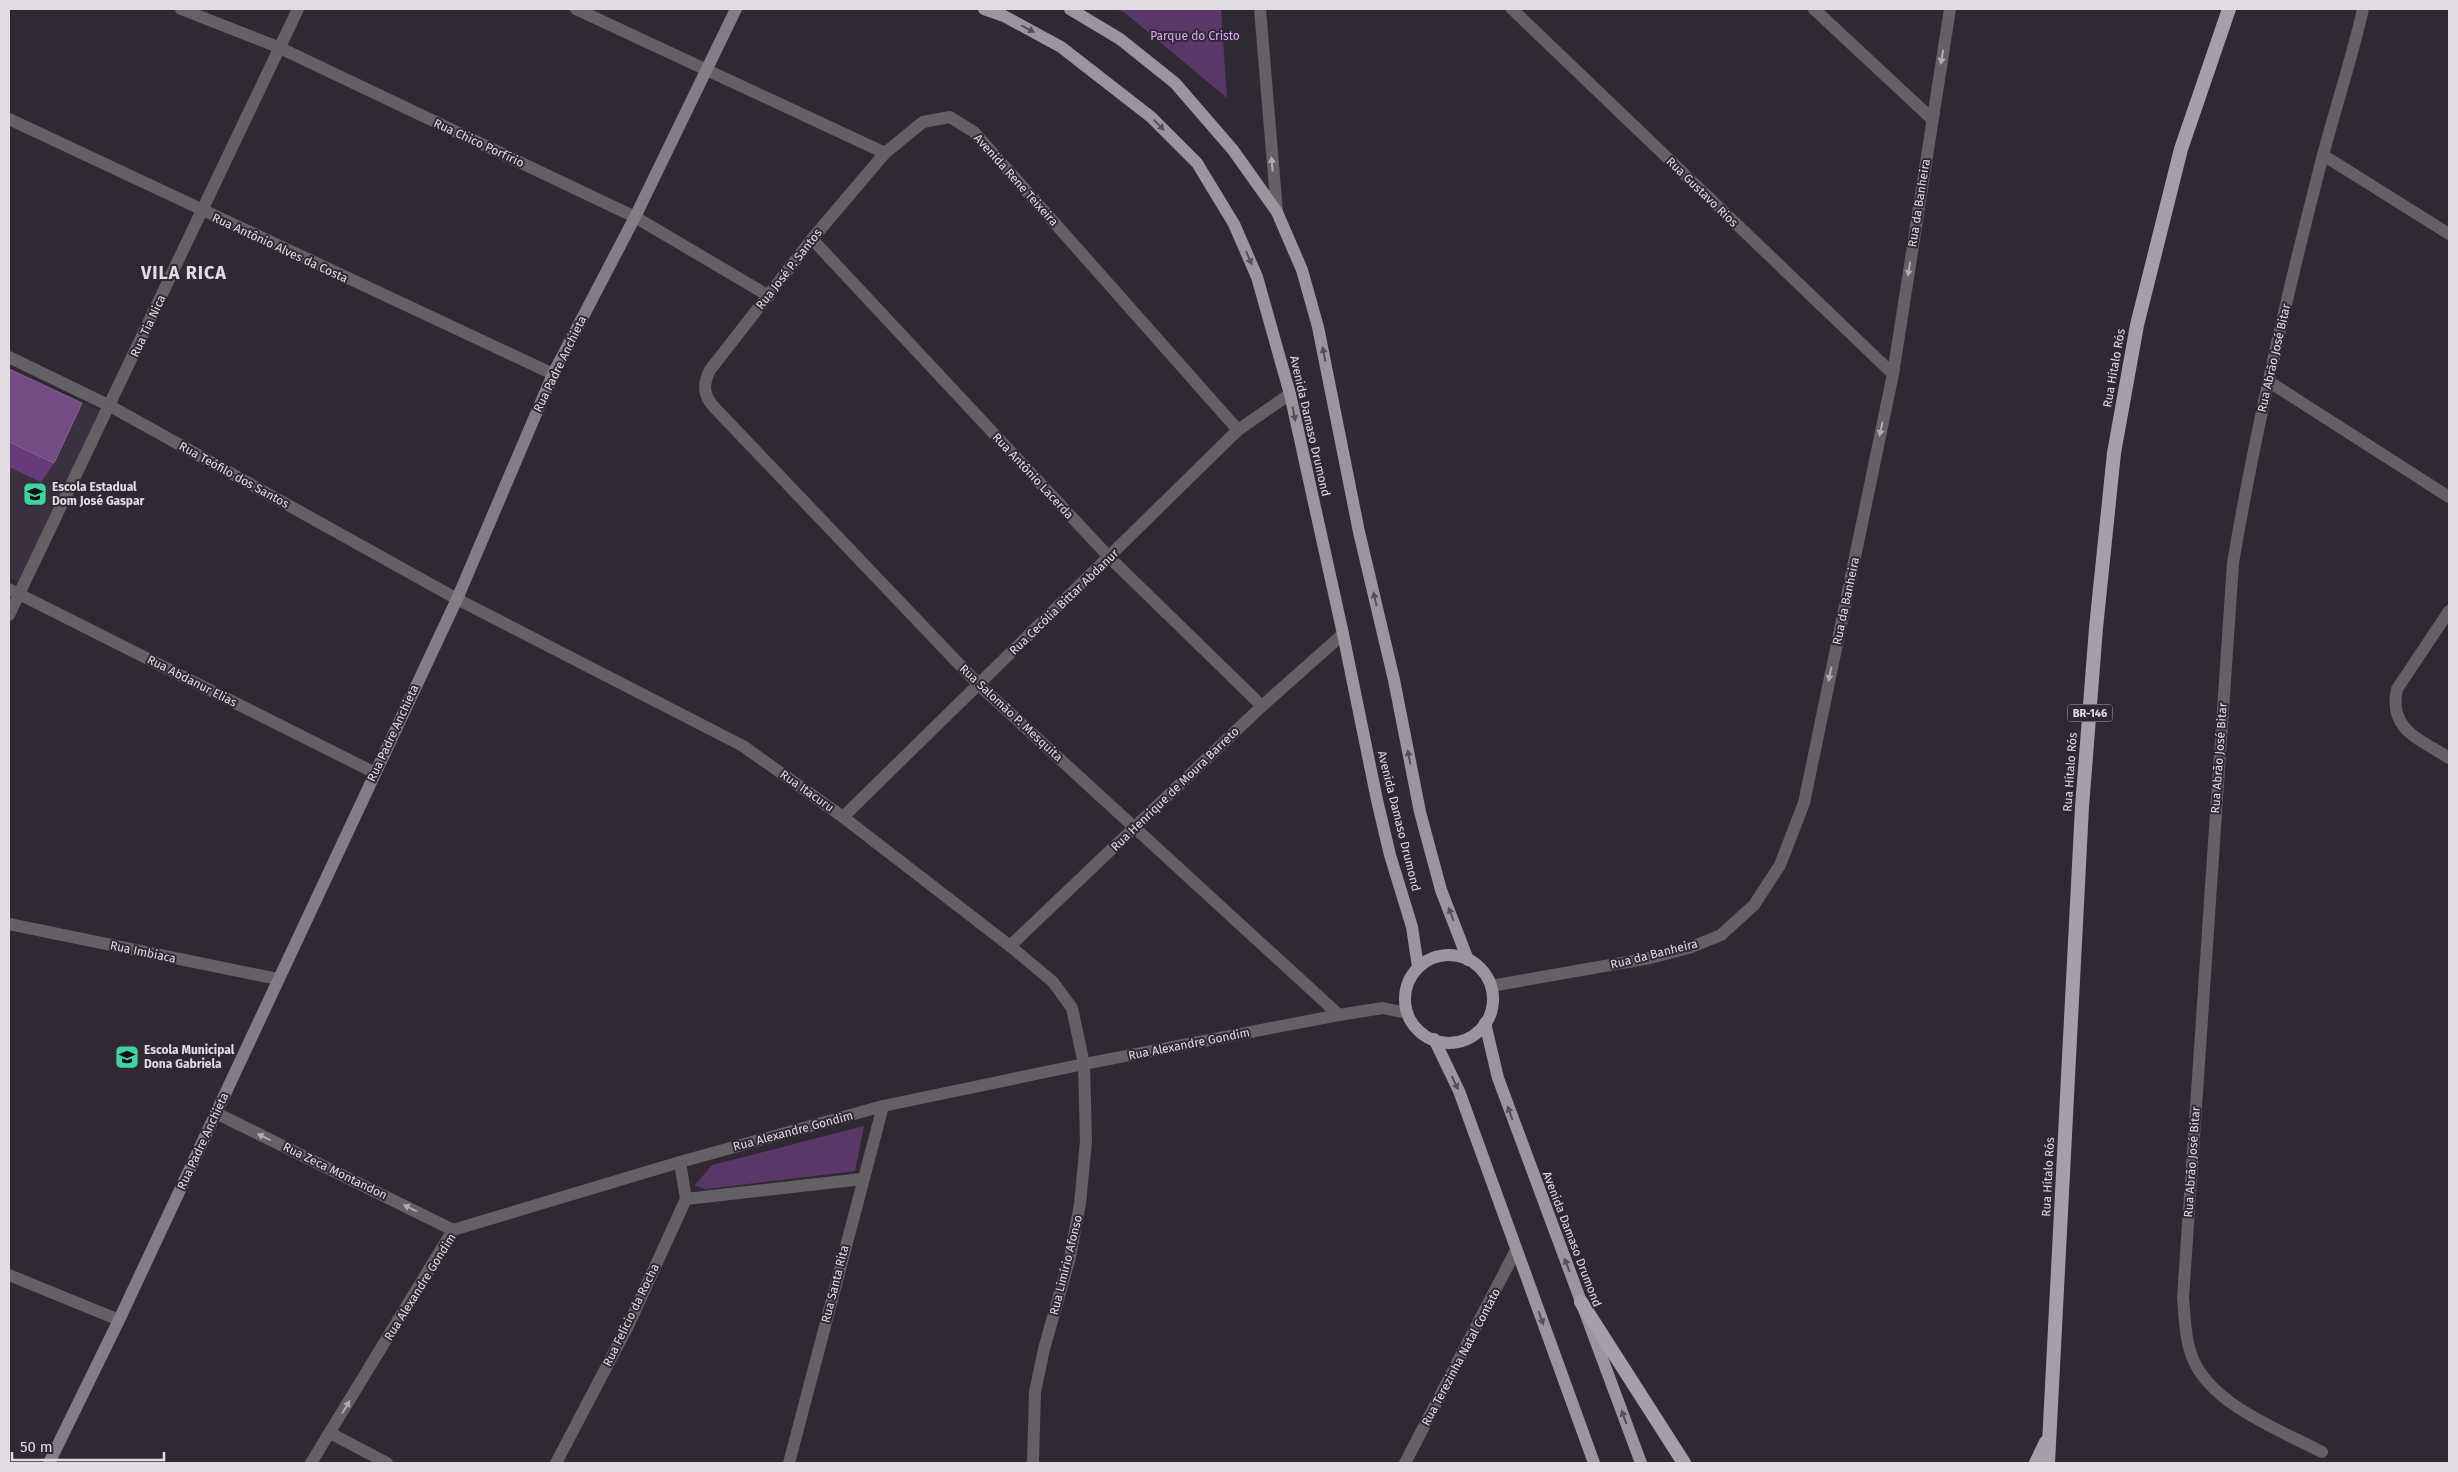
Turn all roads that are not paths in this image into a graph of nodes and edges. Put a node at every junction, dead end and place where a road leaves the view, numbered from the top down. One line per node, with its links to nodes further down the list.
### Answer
1 (181, 9): 13 (street, Rua Chico Porfírio)
2 (298, 9): 13 (street, Rua Tia Nica)
3 (576, 9): 14 (street)
4 (736, 9): 14 (main road, Rua Padre Anchieta)
5 (984, 9): 30 (main road, Avenida Damaso Drumond, one-way to 30)
6 (1070, 9): 20 (main road, Avenida Damaso Drumond)
7 (1260, 9): 20 (street, one-way to 7)
8 (1512, 9): 27 (street, Rua Gustavo Rios)
9 (1814, 9): 15 (street)
10 (1950, 9): 15 (street, Rua da Banheira, one-way to 15)
11 (2229, 9): 67 (highway, Rua Hítalo Rós / BR-146)
12 (2363, 9): 18 (street, Rua Abrão José Bitar)
13 (278, 47): 19 (street, Rua Tia Nica); 21 (street, Rua Chico Porfírio)
14 (708, 69): 17 (street); 21 (main road, Rua Padre Anchieta)
15 (1932, 119): 27 (street, Rua da Banheira, one-way to 27)
16 (9, 120): 19 (street, Rua Antônio Alves da Costa)
17 (885, 153): 23 (street, Rua José P. Santos); 32 (street, Avenida Rene Teixeira)
18 (2323, 155): 22 (street); 28 (street, Rua Abrão José Bitar)
19 (202, 211): 26 (street, Rua Antônio Alves da Costa); 31 (street, Rua Tia Nica)
20 (1277, 212): 48 (main road, Avenida Damaso Drumond, one-way to 20)
21 (635, 217): 24 (street, Rua Chico Porfírio); 26 (main road, Rua Padre Anchieta)
22 (2449, 234)
23 (812, 239): 24 (street, Rua José P. Santos); 34 (street, Rua Antônio Lacerda)
24 (769, 296): 29 (street, Rua José P. Santos)
25 (9, 358): 31 (street, Rua Teófilo dos Santos)
26 (552, 374): 36 (main road, Rua Padre Anchieta)
27 (1893, 374): 51 (street, Rua da Banheira, one-way to 51)
28 (2268, 381): 33 (street); 69 (street, Rua Abrão José Bitar)
29 (704, 391): 40 (street, Rua Salomão P. Mesquita)
30 (1290, 394): 32 (street, Rua Cecólia Bittar Abdanur); 39 (main road, Avenida Damaso Drumond, one-way to 39)
31 (110, 406): 35 (street, Rua Tia Nica); 36 (street, Rua Teófilo dos Santos)
32 (1238, 430): 34 (street, Rua Cecólia Bittar Abdanur)
33 (2449, 497)
34 (1110, 558): 40 (street, Rua Cecólia Bittar Abdanur); 41 (street, Rua Antônio Lacerda)
35 (14, 591): 38 (street, Rua Tia Nica); 43 (street, Rua Abdanur Elias)
36 (456, 599): 43 (main road, Rua Padre Anchieta); 44 (street, Rua Itacuru)
37 (2449, 611): 42 (street)
38 (9, 615)
39 (1344, 634): 41 (street, Rua Henrique de Moura Barreto); 49 (main road, Avenida Damaso Drumond)
40 (978, 684): 44 (street, Rua Cecólia Bittar Abdanur); 45 (street, Rua Salomão P. Mesquita)
41 (1262, 706): 45 (street, Rua Henrique de Moura Barreto)
42 (2449, 758)
43 (375, 773): 50 (main road, Rua Padre Anchieta)
44 (844, 817): 47 (street, Rua Itacuru)
45 (1135, 827): 47 (street, Rua Henrique de Moura Barreto); 53 (street, Rua Salomão P. Mesquita)
46 (9, 924): 50 (street, Rua Imbiaca)
47 (1010, 946): 56 (street, Rua Itacuru)
48 (1468, 960): 49 (main road); 51 (main road)
49 (1418, 967): 52 (main road)
50 (278, 980): 58 (main road, Rua Padre Anchieta)
51 (1491, 986): 54 (main road)
52 (1407, 1013): 53 (street, Rua Alexandre Gondim); 55 (main road)
53 (1339, 1015): 56 (street, Rua Alexandre Gondim)
54 (1485, 1023): 55 (main road); 65 (main road, Avenida Damaso Drumond, one-way to 54)
55 (1434, 1040): 63 (main road, one-way to 63)
56 (1084, 1064): 57 (street, Rua Alexandre Gondim); 75 (street, Rua Limírio Afonso)
57 (883, 1106): 59 (street, Rua Alexandre Gondim); 60 (street, Rua Santa Rita)
58 (216, 1113): 62 (street, Rua Zeca Montandon, one-way to 58); 66 (main road, Rua Padre Anchieta)
59 (680, 1162): 61 (street); 62 (street, Rua Alexandre Gondim)
60 (862, 1179): 61 (street); 74 (street, Rua Santa Rita)
61 (686, 1199): 73 (street, Rua Felício da Rocha)
62 (453, 1230): 68 (street, Rua Alexandre Gondim, one-way to 62)
63 (1516, 1250): 76 (street, Rua Terezinha Natal Contato); 77 (main road, one-way to 77)
64 (9, 1274): 66 (street)
65 (1582, 1302): 78 (main road, Avenida Damaso Drumond, one-way to 65); 79 (highway)
66 (119, 1320): 70 (main road, Rua Padre Anchieta)
67 (2050, 1432): 80 (highway); 81 (highway, Rua Hítalo Rós / BR-146); 82 (highway)
68 (330, 1433): 71 (street, Rua Alexandre Gondim); 72 (street)
69 (2322, 1452)
70 (54, 1462)
71 (312, 1463)
72 (387, 1463)
73 (556, 1463)
74 (789, 1463)
75 (1033, 1463)
76 (1405, 1463)
77 (1594, 1463)
78 (1641, 1463)
79 (1684, 1463)
80 (2036, 1463)
81 (2048, 1463)
82 (2056, 1463)

